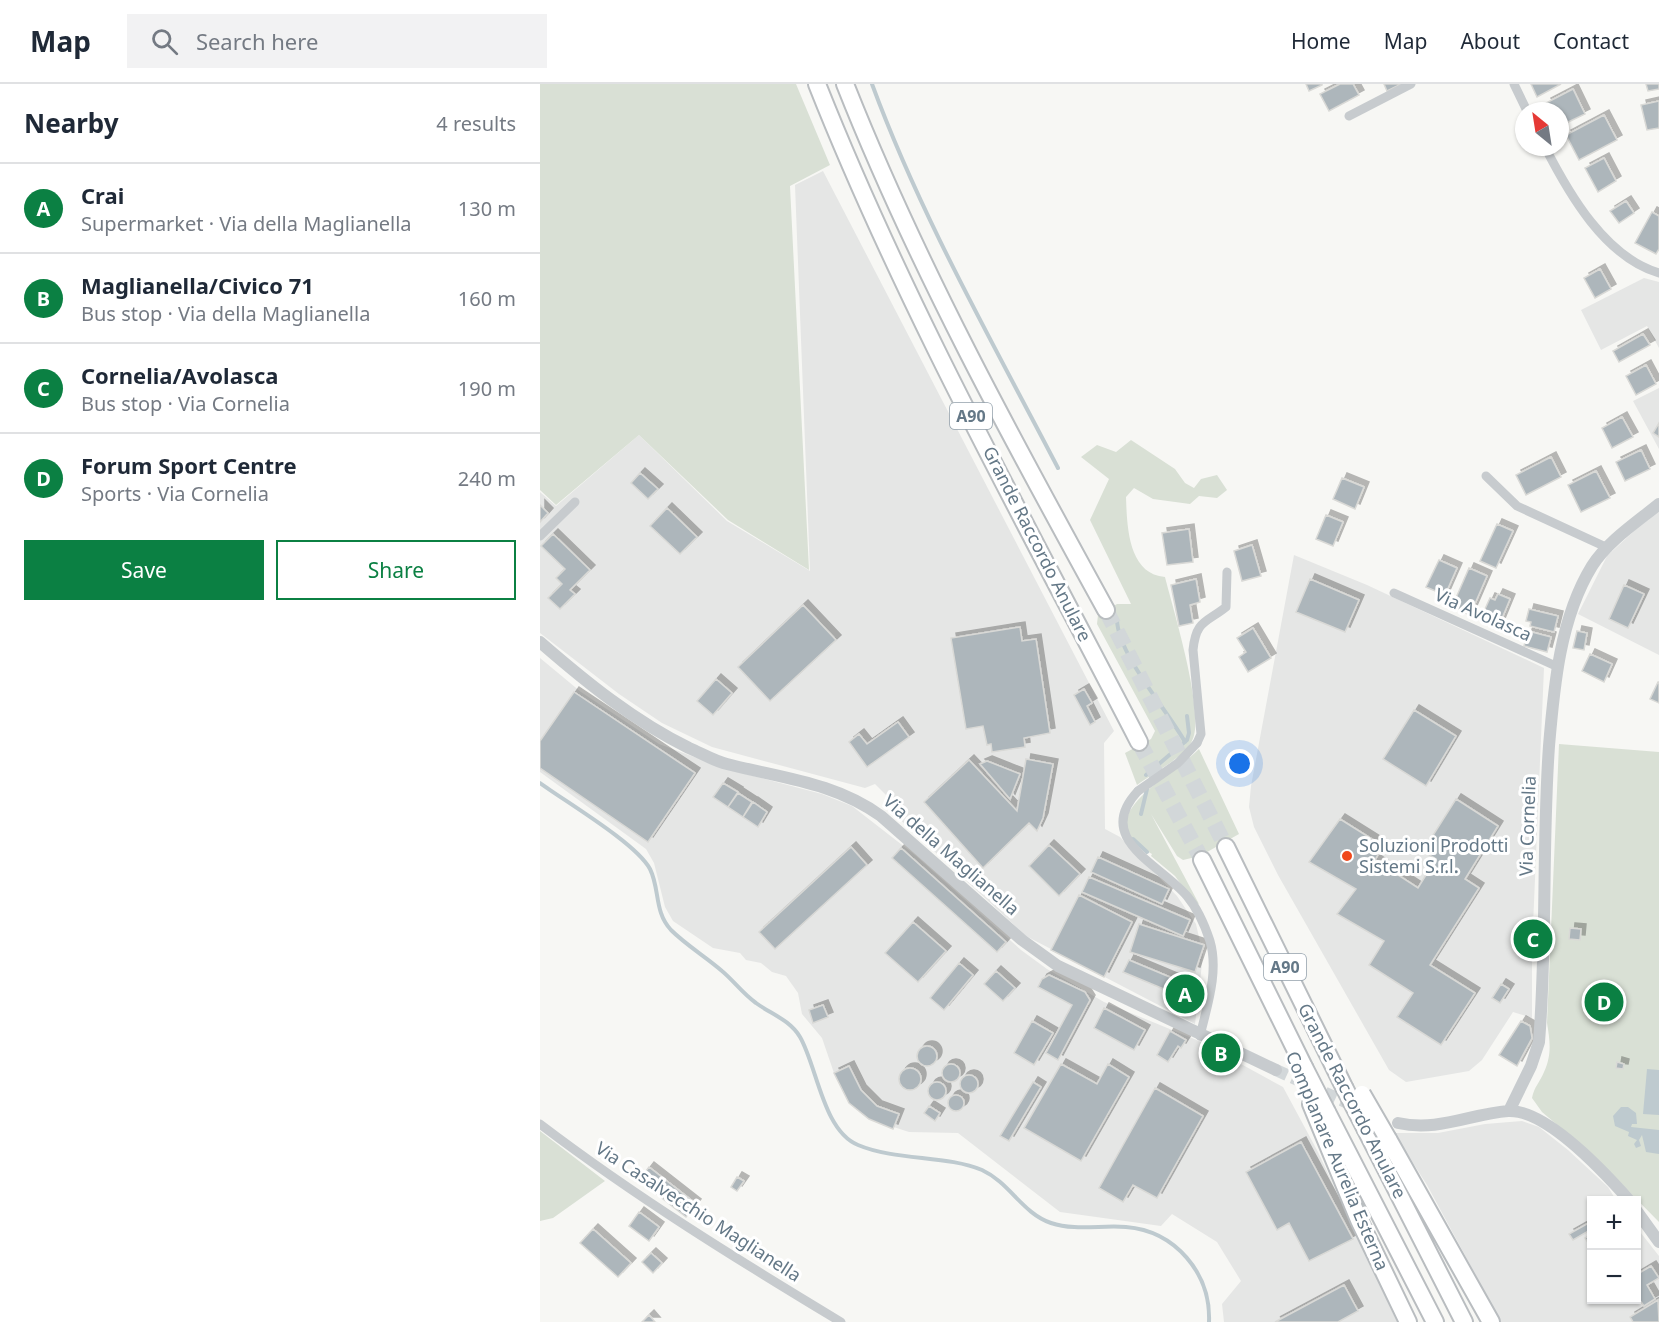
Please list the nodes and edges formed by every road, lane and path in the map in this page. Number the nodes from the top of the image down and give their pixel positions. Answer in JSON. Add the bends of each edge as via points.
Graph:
{"nodes":[{"id":1,"x":817,"y":84,"type":"edge"},
{"id":2,"x":845,"y":84,"type":"edge"},
{"id":3,"x":1411,"y":84,"type":"edge"},
{"id":4,"x":1514,"y":84,"type":"edge"},
{"id":5,"x":1523,"y":102,"type":"edge"},
{"id":6,"x":1348,"y":116,"type":"dead end"},
{"id":7,"x":1550,"y":156,"type":"edge"},
{"id":8,"x":1659,"y":273,"type":"edge"},
{"id":9,"x":1486,"y":476,"type":"dead end"},
{"id":10,"x":575,"y":502,"type":"dead end"},
{"id":11,"x":1659,"y":504,"type":"edge"},
{"id":12,"x":540,"y":536,"type":"edge"},
{"id":13,"x":1608,"y":548,"type":"junction"},
{"id":14,"x":1227,"y":572,"type":"dead end"},
{"id":15,"x":1394,"y":593,"type":"dead end"},
{"id":16,"x":1106,"y":610,"type":"tunnel mouth"},
{"id":17,"x":540,"y":642,"type":"edge"},
{"id":18,"x":1558,"y":667,"type":"junction"},
{"id":19,"x":1139,"y":742,"type":"tunnel mouth"},
{"id":20,"x":1226,"y":847,"type":"tunnel mouth"},
{"id":21,"x":1202,"y":860,"type":"tunnel mouth"},
{"id":22,"x":1270,"y":999,"type":"joint"},
{"id":23,"x":1313,"y":1024,"type":"junction"},
{"id":24,"x":1200,"y":1036,"type":"junction"},
{"id":25,"x":1299,"y":1064,"type":"junction"},
{"id":26,"x":1276,"y":1070,"type":"tunnel mouth"},
{"id":27,"x":1509,"y":1111,"type":"junction"},
{"id":28,"x":1398,"y":1123,"type":"dead end"},
{"id":29,"x":540,"y":1124,"type":"edge"},
{"id":30,"x":1625,"y":1196,"type":"edge"},
{"id":31,"x":1641,"y":1217,"type":"edge"},
{"id":32,"x":1659,"y":1242,"type":"edge"},
{"id":33,"x":841,"y":1322,"type":"edge"},
{"id":34,"x":1408,"y":1322,"type":"edge"},
{"id":35,"x":1435,"y":1322,"type":"edge"},
{"id":36,"x":1464,"y":1322,"type":"edge"},
{"id":37,"x":1491,"y":1322,"type":"edge"}],
"edges":[{"from":1,"to":19,"type":"highway","name":"Grande Raccordo Anulare","number":"A90","via":[[907,290]]},
{"from":2,"to":16,"type":"highway","name":"Grande Raccordo Anulare","number":"A90","via":[[894,200],[970,356]]},
{"from":3,"to":6,"type":"street"},
{"from":4,"to":5,"type":"street"},
{"from":7,"to":8,"type":"street","via":[[1573,195],[1612,244]]},
{"from":9,"to":13,"type":"street","via":[[1517,506]]},
{"from":10,"to":12,"type":"street"},
{"from":11,"to":13,"type":"street","name":"Via Cornelia"},
{"from":13,"to":18,"type":"street","name":"Via Cornelia","via":[[1591,567],[1576,600]]},
{"from":14,"to":24,"type":"street","bridge":true,"via":[[1227,604],[1202,622],[1194,637],[1201,734],[1178,763],[1138,790],[1123,815],[1123,834],[1132,847],[1188,897],[1211,943],[1213,973]]},
{"from":15,"to":18,"type":"street","name":"Via Avolasca"},
{"from":17,"to":24,"type":"street","name":"Via della Maglianella","via":[[613,701],[671,739],[727,764],[814,783],[859,801],[1043,956]]},
{"from":18,"to":27,"type":"street","name":"Via Cornelia","via":[[1547,772],[1539,1042]]},
{"from":20,"to":23,"type":"highway","name":"Grande Raccordo Anulare","number":"A90"},
{"from":21,"to":22,"type":"highway","name":"Grande Raccordo Anulare","number":"A90"},
{"from":22,"to":25,"type":"highway","name":"Complanare Aurelia Esterna"},
{"from":23,"to":36,"type":"highway","name":"Grande Raccordo Anulare","number":"A90","bridge":true},
{"from":23,"to":37,"type":"highway","bridge":true,"via":[[1362,1094]]},
{"from":24,"to":26,"type":"street","name":"Via della Maglianella"},
{"from":25,"to":34,"type":"highway","name":"Complanare Aurelia Esterna","via":[[1311,1104],[1359,1220]]},
{"from":25,"to":35,"type":"highway","name":"Grande Raccordo Anulare","bridge":true},
{"from":27,"to":28,"type":"street","via":[[1437,1126]]},
{"from":27,"to":30,"type":"street","via":[[1529,1115],[1550,1126]]},
{"from":29,"to":33,"type":"street","name":"Via Casalvecchio Maglianella","via":[[682,1225]]},
{"from":31,"to":32,"type":"street"}]}
